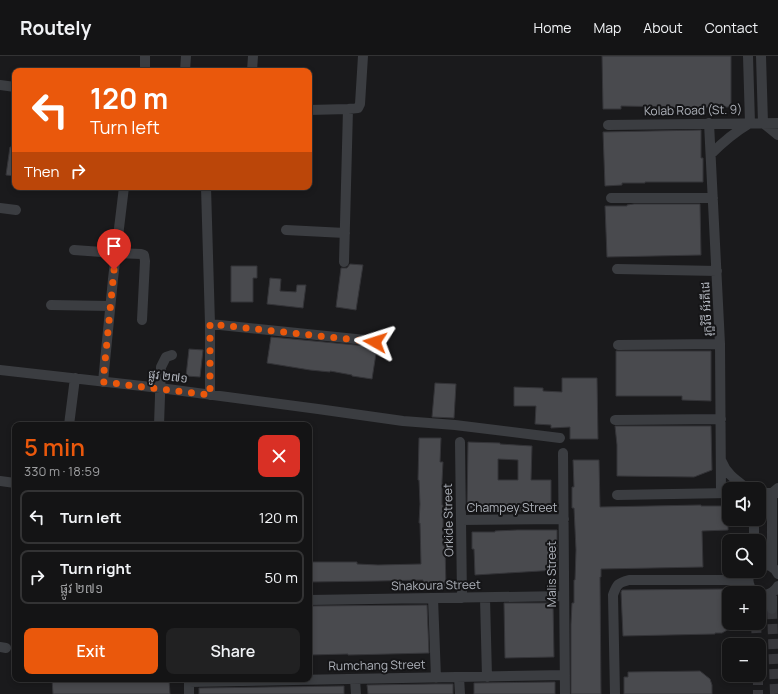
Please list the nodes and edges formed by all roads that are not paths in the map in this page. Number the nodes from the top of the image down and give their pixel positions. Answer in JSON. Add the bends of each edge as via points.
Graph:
{"nodes":[{"id":1,"x":145,"y":56,"type":"edge"},
{"id":2,"x":186,"y":56,"type":"edge"},
{"id":3,"x":253,"y":56,"type":"edge"},
{"id":4,"x":363,"y":56,"type":"edge"},
{"id":5,"x":748,"y":56,"type":"edge"},
{"id":6,"x":761,"y":56,"type":"edge"},
{"id":7,"x":144,"y":68,"type":"edge"},
{"id":8,"x":185,"y":68,"type":"edge"},
{"id":9,"x":252,"y":68,"type":"edge"},
{"id":10,"x":0,"y":85,"type":"edge"},
{"id":11,"x":12,"y":87,"type":"edge"},
{"id":12,"x":348,"y":109,"type":"junction"},
{"id":13,"x":312,"y":110,"type":"edge"},
{"id":14,"x":709,"y":123,"type":"junction"},
{"id":15,"x":750,"y":123,"type":"junction"},
{"id":16,"x":763,"y":123,"type":"junction"},
{"id":17,"x":778,"y":123,"type":"edge"},
{"id":18,"x":608,"y":125,"type":"dead end"},
{"id":19,"x":778,"y":135,"type":"edge"},
{"id":20,"x":711,"y":154,"type":"junction"},
{"id":21,"x":124,"y":190,"type":"edge"},
{"id":22,"x":206,"y":190,"type":"edge"},
{"id":23,"x":611,"y":198,"type":"dead end"},
{"id":24,"x":713,"y":198,"type":"junction"},
{"id":25,"x":0,"y":208,"type":"edge"},
{"id":26,"x":16,"y":210,"type":"dead end"},
{"id":27,"x":286,"y":230,"type":"dead end"},
{"id":28,"x":345,"y":234,"type":"junction"},
{"id":29,"x":74,"y":250,"type":"dead end"},
{"id":30,"x":116,"y":253,"type":"junction"},
{"id":31,"x":344,"y":262,"type":"dead end"},
{"id":32,"x":617,"y":269,"type":"dead end"},
{"id":33,"x":717,"y":271,"type":"junction"},
{"id":34,"x":51,"y":306,"type":"dead end"},
{"id":35,"x":110,"y":306,"type":"junction"},
{"id":36,"x":142,"y":320,"type":"dead end"},
{"id":37,"x":210,"y":324,"type":"junction"},
{"id":38,"x":375,"y":342,"type":"dead end"},
{"id":39,"x":720,"y":344,"type":"junction"},
{"id":40,"x":618,"y":345,"type":"dead end"},
{"id":41,"x":172,"y":355,"type":"dead end"},
{"id":42,"x":0,"y":370,"type":"edge"},
{"id":43,"x":75,"y":378,"type":"junction"},
{"id":44,"x":103,"y":382,"type":"junction"},
{"id":45,"x":160,"y":388,"type":"junction"},
{"id":46,"x":210,"y":395,"type":"junction"},
{"id":47,"x":720,"y":419,"type":"junction"},
{"id":48,"x":615,"y":420,"type":"dead end"},
{"id":49,"x":69,"y":422,"type":"edge"},
{"id":50,"x":159,"y":422,"type":"edge"},
{"id":51,"x":560,"y":438,"type":"dead end"},
{"id":52,"x":460,"y":442,"type":"dead end"},
{"id":53,"x":563,"y":453,"type":"dead end"},
{"id":54,"x":721,"y":459,"type":"junction"},
{"id":55,"x":0,"y":481,"type":"edge"},
{"id":56,"x":724,"y":482,"type":"edge"},
{"id":57,"x":739,"y":482,"type":"edge"},
{"id":58,"x":12,"y":483,"type":"edge"},
{"id":59,"x":776,"y":491,"type":"edge"},
{"id":60,"x":766,"y":492,"type":"edge"},
{"id":61,"x":722,"y":493,"type":"edge"},
{"id":62,"x":617,"y":495,"type":"dead end"},
{"id":63,"x":564,"y":519,"type":"junction"},
{"id":64,"x":461,"y":520,"type":"junction"},
{"id":65,"x":766,"y":564,"type":"edge"},
{"id":66,"x":775,"y":571,"type":"edge"},
{"id":67,"x":722,"y":577,"type":"edge"},
{"id":68,"x":775,"y":590,"type":"edge"},
{"id":69,"x":766,"y":595,"type":"edge"},
{"id":70,"x":564,"y":596,"type":"junction"},
{"id":71,"x":433,"y":598,"type":"junction"},
{"id":72,"x":462,"y":598,"type":"junction"},
{"id":73,"x":485,"y":598,"type":"junction"},
{"id":74,"x":312,"y":600,"type":"edge"},
{"id":75,"x":772,"y":609,"type":"tunnel mouth"},
{"id":76,"x":565,"y":676,"type":"junction"},
{"id":77,"x":459,"y":677,"type":"junction"},
{"id":78,"x":487,"y":677,"type":"junction"},
{"id":79,"x":436,"y":678,"type":"junction"},
{"id":80,"x":312,"y":679,"type":"edge"},
{"id":81,"x":355,"y":679,"type":"junction"},
{"id":82,"x":189,"y":682,"type":"edge"},
{"id":83,"x":189,"y":694,"type":"edge"},
{"id":84,"x":356,"y":694,"type":"edge"},
{"id":85,"x":460,"y":694,"type":"edge"},
{"id":86,"x":565,"y":694,"type":"edge"},
{"id":87,"x":615,"y":694,"type":"edge"}],
"edges":[{"from":1,"to":7,"type":"street"},
{"from":2,"to":8,"type":"street"},
{"from":3,"to":9,"type":"street"},
{"from":4,"to":12,"type":"street","via":[[360,104],[358,108]]},
{"from":5,"to":15,"type":"street"},
{"from":6,"to":16,"type":"street"},
{"from":10,"to":11,"type":"street"},
{"from":12,"to":13,"type":"street"},
{"from":12,"to":28,"type":"street"},
{"from":14,"to":15,"type":"street","name":"Kolab Road (St. 9)"},
{"from":14,"to":18,"type":"street","name":"Kolab Road (St. 9)"},
{"from":14,"to":20,"type":"street","name":"រុក្ខវិថី អ័រគីដេ"},
{"from":15,"to":16,"type":"street","name":"Kolab Road (St. 9)"},
{"from":15,"to":20,"type":"street","via":[[735,132]]},
{"from":16,"to":17,"type":"street","name":"Kolab Road (St. 9)"},
{"from":16,"to":19,"type":"street"},
{"from":20,"to":24,"type":"street","name":"រុក្ខវិថី អ័រគីដេ"},
{"from":21,"to":30,"type":"street"},
{"from":22,"to":37,"type":"street"},
{"from":23,"to":24,"type":"street"},
{"from":24,"to":33,"type":"street","name":"រុក្ខវិថី អ័រគីដេ"},
{"from":25,"to":26,"type":"street"},
{"from":27,"to":28,"type":"street"},
{"from":28,"to":31,"type":"street"},
{"from":29,"to":30,"type":"street"},
{"from":30,"to":35,"type":"street"},
{"from":30,"to":36,"type":"street","via":[[144,255]]},
{"from":32,"to":33,"type":"street"},
{"from":33,"to":39,"type":"street","name":"រុក្ខវិថី អ័រគីដេ"},
{"from":34,"to":35,"type":"street"},
{"from":35,"to":44,"type":"street"},
{"from":37,"to":38,"type":"street"},
{"from":37,"to":46,"type":"street"},
{"from":39,"to":40,"type":"street"},
{"from":39,"to":47,"type":"street","name":"រុក្ខវិថី អ័រគីដេ"},
{"from":41,"to":45,"type":"street","via":[[166,357],[161,367]]},
{"from":42,"to":43,"type":"street","name":"ផ្លូវ ២៧១"},
{"from":43,"to":44,"type":"street","name":"ផ្លូវ ២៧១"},
{"from":43,"to":49,"type":"street"},
{"from":44,"to":45,"type":"street","name":"ផ្លូវ ២៧១"},
{"from":45,"to":46,"type":"street","name":"ផ្លូវ ២៧១"},
{"from":45,"to":50,"type":"street"},
{"from":46,"to":51,"type":"street","name":"ផ្លូវ ២៧១","via":[[404,421]]},
{"from":47,"to":48,"type":"street"},
{"from":47,"to":54,"type":"street","name":"រុក្ខវិថី អ័រគីដេ"},
{"from":52,"to":64,"type":"street","name":"Orkide Street"},
{"from":53,"to":63,"type":"street","name":"Malis Street"},
{"from":54,"to":56,"type":"street","name":"រុក្ខវិថី អ័រគីដេ"},
{"from":54,"to":57,"type":"street","via":[[725,469]]},
{"from":55,"to":58,"type":"street"},
{"from":59,"to":60,"type":"street"},
{"from":59,"to":66,"type":"street"},
{"from":61,"to":62,"type":"street"},
{"from":63,"to":64,"type":"street","name":"Champey Street"},
{"from":63,"to":70,"type":"street","name":"Malis Street"},
{"from":64,"to":72,"type":"street","name":"Orkide Street"},
{"from":65,"to":66,"type":"street"},
{"from":67,"to":87,"type":"street","via":[[629,580],[617,585],[613,595]]},
{"from":68,"to":69,"type":"street"},
{"from":68,"to":75,"type":"street"},
{"from":70,"to":73,"type":"street","name":"Shakoura Street"},
{"from":70,"to":76,"type":"street","name":"Malis Street"},
{"from":71,"to":72,"type":"street","name":"Shakoura Street"},
{"from":71,"to":74,"type":"street","name":"Shakoura Street"},
{"from":71,"to":79,"type":"street"},
{"from":72,"to":73,"type":"street","name":"Shakoura Street"},
{"from":73,"to":78,"type":"street"},
{"from":76,"to":78,"type":"street","name":"Rumchang Street"},
{"from":76,"to":86,"type":"street","name":"Malis Street"},
{"from":77,"to":78,"type":"street","name":"Rumchang Street"},
{"from":77,"to":79,"type":"street","name":"Rumchang Street"},
{"from":77,"to":85,"type":"street"},
{"from":79,"to":81,"type":"street","name":"Rumchang Street"},
{"from":80,"to":81,"type":"street","name":"Rumchang Street"},
{"from":81,"to":84,"type":"street"},
{"from":82,"to":83,"type":"street"}]}
